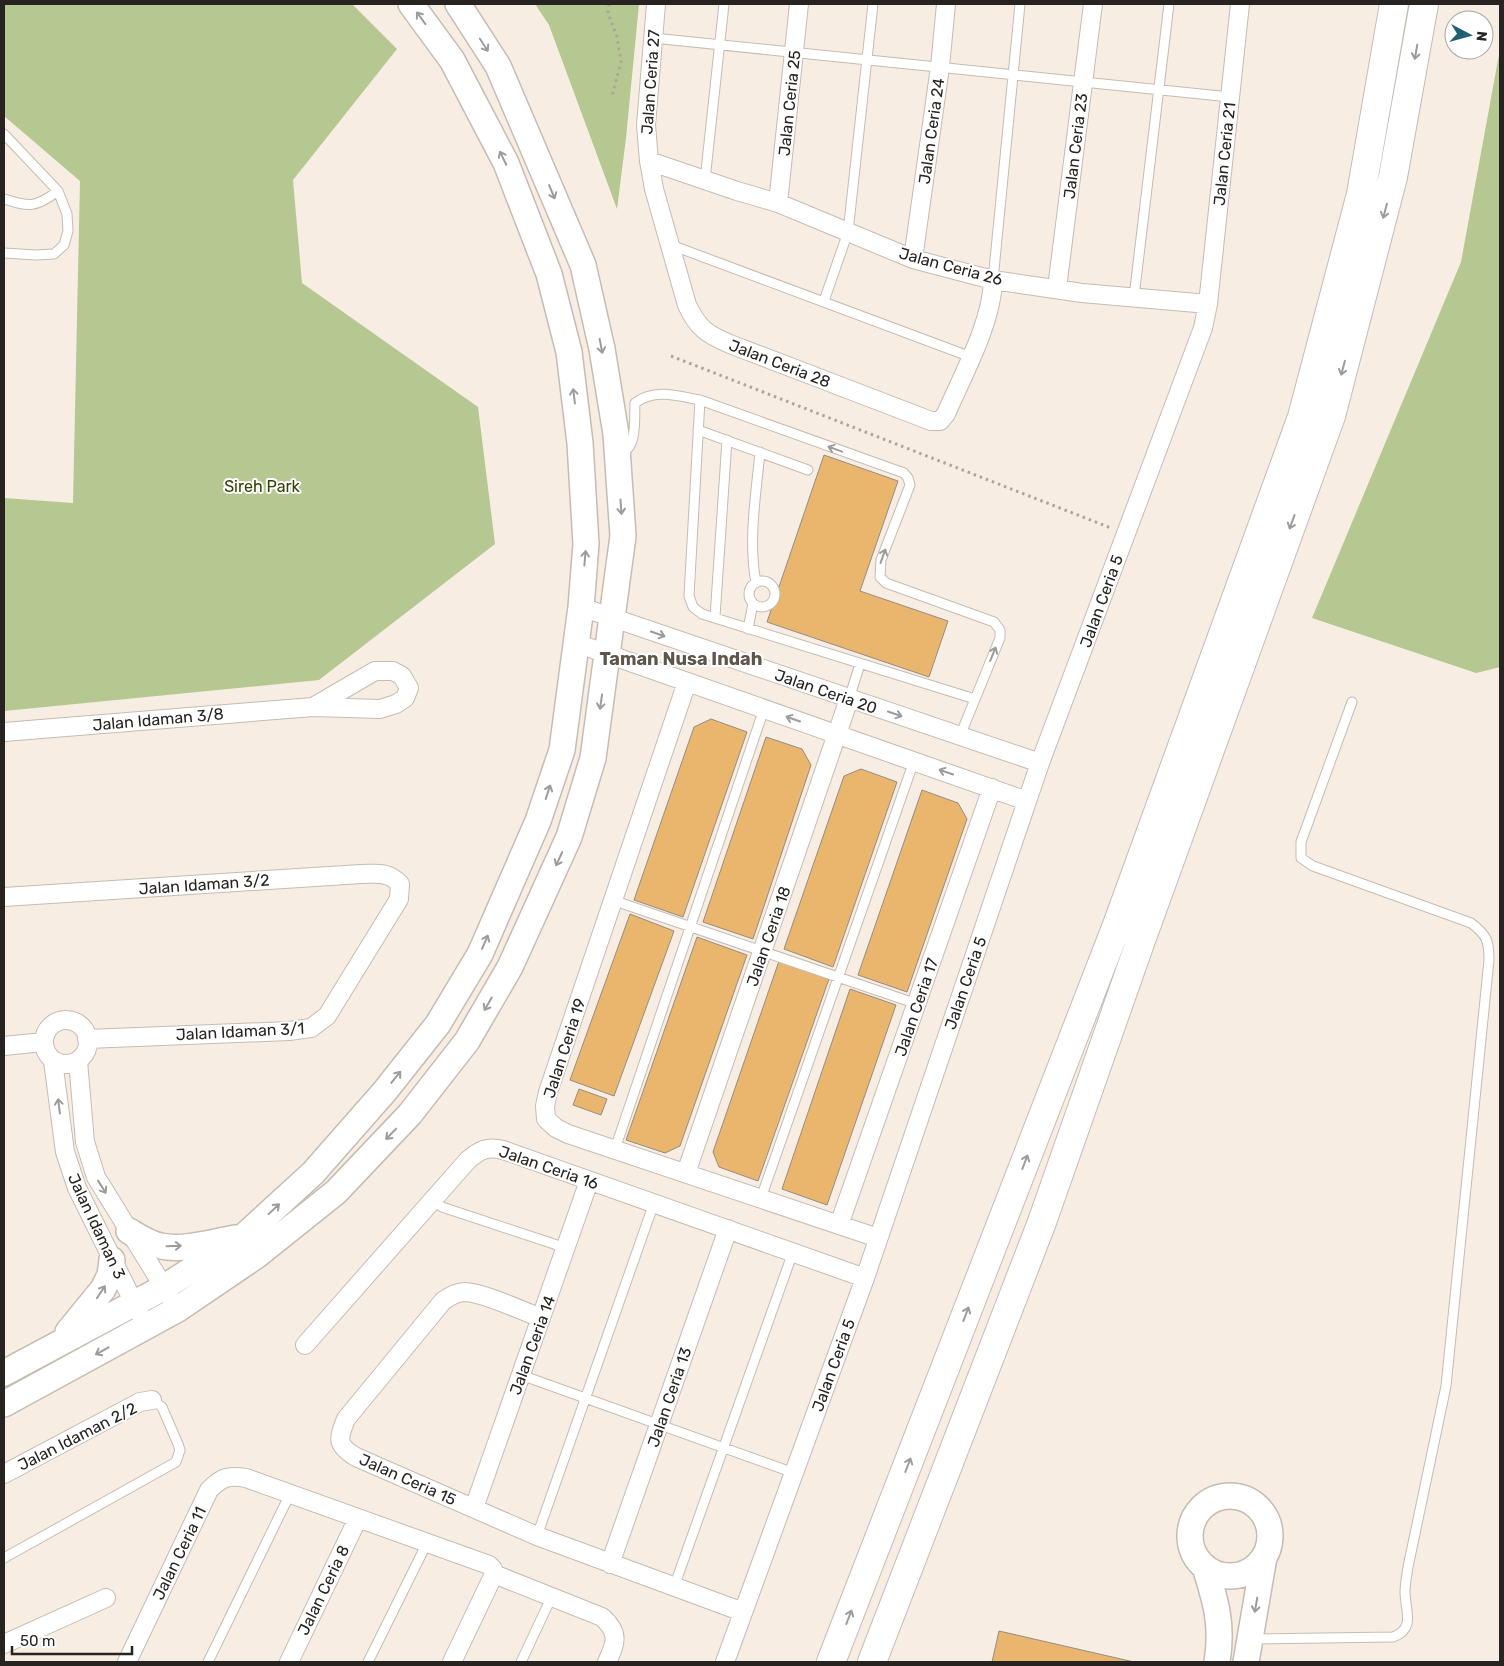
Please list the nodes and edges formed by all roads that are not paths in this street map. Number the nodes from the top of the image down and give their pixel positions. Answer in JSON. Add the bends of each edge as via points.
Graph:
{"nodes":[{"id":1,"x":411,"y":4,"type":"edge"},
{"id":2,"x":458,"y":4,"type":"edge"},
{"id":3,"x":656,"y":4,"type":"edge"},
{"id":4,"x":724,"y":4,"type":"edge"},
{"id":5,"x":799,"y":4,"type":"edge"},
{"id":6,"x":873,"y":4,"type":"edge"},
{"id":7,"x":946,"y":4,"type":"edge"},
{"id":8,"x":1020,"y":4,"type":"edge"},
{"id":9,"x":1093,"y":4,"type":"edge"},
{"id":10,"x":1169,"y":4,"type":"edge"},
{"id":11,"x":1240,"y":4,"type":"edge"},
{"id":12,"x":1394,"y":4,"type":"edge"},
{"id":13,"x":1424,"y":4,"type":"edge"},
{"id":14,"x":653,"y":38,"type":"junction"},
{"id":15,"x":720,"y":44,"type":"junction"},
{"id":16,"x":795,"y":52,"type":"junction"},
{"id":17,"x":867,"y":60,"type":"junction"},
{"id":18,"x":940,"y":67,"type":"junction"},
{"id":19,"x":1013,"y":75,"type":"junction"},
{"id":20,"x":1083,"y":82,"type":"junction"},
{"id":21,"x":1160,"y":90,"type":"junction"},
{"id":22,"x":1230,"y":97,"type":"junction"},
{"id":23,"x":4,"y":134,"type":"edge"},
{"id":24,"x":649,"y":161,"type":"junction"},
{"id":25,"x":705,"y":180,"type":"junction"},
{"id":26,"x":58,"y":191,"type":"junction"},
{"id":27,"x":4,"y":199,"type":"edge"},
{"id":28,"x":778,"y":203,"type":"junction"},
{"id":29,"x":848,"y":232,"type":"junction"},
{"id":30,"x":670,"y":245,"type":"junction"},
{"id":31,"x":4,"y":253,"type":"edge"},
{"id":32,"x":913,"y":259,"type":"junction"},
{"id":33,"x":994,"y":280,"type":"junction"},
{"id":34,"x":1057,"y":288,"type":"junction"},
{"id":35,"x":1134,"y":297,"type":"junction"},
{"id":36,"x":824,"y":301,"type":"junction"},
{"id":37,"x":1208,"y":304,"type":"junction"},
{"id":38,"x":971,"y":357,"type":"junction"},
{"id":39,"x":700,"y":400,"type":"junction"},
{"id":40,"x":698,"y":430,"type":"junction"},
{"id":41,"x":727,"y":440,"type":"junction"},
{"id":42,"x":760,"y":452,"type":"junction"},
{"id":43,"x":617,"y":453,"type":"junction"},
{"id":44,"x":808,"y":470,"type":"dead end"},
{"id":45,"x":756,"y":583,"type":"junction"},
{"id":46,"x":753,"y":603,"type":"junction"},
{"id":47,"x":581,"y":607,"type":"junction"},
{"id":48,"x":715,"y":617,"type":"junction"},
{"id":49,"x":612,"y":618,"type":"junction"},
{"id":50,"x":748,"y":628,"type":"junction"},
{"id":51,"x":576,"y":643,"type":"junction"},
{"id":52,"x":607,"y":654,"type":"junction"},
{"id":53,"x":860,"y":664,"type":"junction"},
{"id":54,"x":687,"y":682,"type":"junction"},
{"id":55,"x":849,"y":698,"type":"junction"},
{"id":56,"x":976,"y":699,"type":"junction"},
{"id":57,"x":1352,"y":702,"type":"dead end"},
{"id":58,"x":313,"y":707,"type":"dead end"},
{"id":59,"x":764,"y":709,"type":"junction"},
{"id":60,"x":4,"y":732,"type":"edge"},
{"id":61,"x":836,"y":734,"type":"junction"},
{"id":62,"x":960,"y":736,"type":"junction"},
{"id":63,"x":914,"y":761,"type":"junction"},
{"id":64,"x":1040,"y":763,"type":"junction"},
{"id":65,"x":992,"y":788,"type":"junction"},
{"id":66,"x":1027,"y":801,"type":"junction"},
{"id":67,"x":400,"y":884,"type":"joint"},
{"id":68,"x":4,"y":897,"type":"edge"},
{"id":69,"x":612,"y":900,"type":"junction"},
{"id":70,"x":690,"y":927,"type":"junction"},
{"id":71,"x":762,"y":951,"type":"junction"},
{"id":72,"x":838,"y":977,"type":"junction"},
{"id":73,"x":917,"y":1004,"type":"junction"},
{"id":74,"x":87,"y":1039,"type":"junction"},
{"id":75,"x":44,"y":1042,"type":"junction"},
{"id":76,"x":4,"y":1046,"type":"edge"},
{"id":77,"x":53,"y":1061,"type":"junction"},
{"id":78,"x":78,"y":1061,"type":"junction"},
{"id":79,"x":615,"y":1149,"type":"junction"},
{"id":80,"x":686,"y":1173,"type":"junction"},
{"id":81,"x":590,"y":1181,"type":"junction"},
{"id":82,"x":761,"y":1198,"type":"junction"},
{"id":83,"x":432,"y":1200,"type":"junction"},
{"id":84,"x":654,"y":1204,"type":"junction"},
{"id":85,"x":839,"y":1225,"type":"junction"},
{"id":86,"x":728,"y":1229,"type":"junction"},
{"id":87,"x":129,"y":1231,"type":"junction"},
{"id":88,"x":243,"y":1237,"type":"junction"},
{"id":89,"x":878,"y":1238,"type":"junction"},
{"id":90,"x":566,"y":1248,"type":"junction"},
{"id":91,"x":793,"y":1252,"type":"junction"},
{"id":92,"x":112,"y":1260,"type":"junction"},
{"id":93,"x":865,"y":1278,"type":"junction"},
{"id":94,"x":163,"y":1288,"type":"junction"},
{"id":95,"x":134,"y":1303,"type":"junction"},
{"id":96,"x":178,"y":1309,"type":"junction"},
{"id":97,"x":541,"y":1318,"type":"junction"},
{"id":98,"x":145,"y":1327,"type":"junction"},
{"id":99,"x":59,"y":1343,"type":"junction"},
{"id":100,"x":305,"y":1345,"type":"dead end"},
{"id":101,"x":4,"y":1373,"type":"edge"},
{"id":102,"x":521,"y":1375,"type":"junction"},
{"id":103,"x":586,"y":1398,"type":"junction"},
{"id":104,"x":152,"y":1400,"type":"joint"},
{"id":105,"x":4,"y":1404,"type":"edge"},
{"id":106,"x":659,"y":1424,"type":"junction"},
{"id":107,"x":724,"y":1448,"type":"junction"},
{"id":108,"x":794,"y":1473,"type":"junction"},
{"id":109,"x":4,"y":1474,"type":"edge"},
{"id":110,"x":290,"y":1494,"type":"junction"},
{"id":111,"x":474,"y":1508,"type":"junction"},
{"id":112,"x":358,"y":1518,"type":"junction"},
{"id":113,"x":538,"y":1536,"type":"junction"},
{"id":114,"x":427,"y":1542,"type":"junction"},
{"id":115,"x":1264,"y":1557,"type":"junction"},
{"id":116,"x":4,"y":1558,"type":"edge"},
{"id":117,"x":610,"y":1564,"type":"junction"},
{"id":118,"x":1205,"y":1567,"type":"junction"},
{"id":119,"x":494,"y":1574,"type":"junction"},
{"id":120,"x":674,"y":1587,"type":"junction"},
{"id":121,"x":552,"y":1596,"type":"junction"},
{"id":122,"x":106,"y":1598,"type":"dead end"},
{"id":123,"x":744,"y":1612,"type":"junction"},
{"id":124,"x":6,"y":1639,"type":"edge"},
{"id":125,"x":1248,"y":1651,"type":"edge"},
{"id":126,"x":127,"y":1662,"type":"edge"},
{"id":127,"x":208,"y":1662,"type":"edge"},
{"id":128,"x":289,"y":1662,"type":"edge"},
{"id":129,"x":368,"y":1662,"type":"edge"},
{"id":130,"x":452,"y":1662,"type":"edge"},
{"id":131,"x":521,"y":1662,"type":"edge"},
{"id":132,"x":607,"y":1662,"type":"edge"},
{"id":133,"x":725,"y":1662,"type":"edge"},
{"id":134,"x":831,"y":1662,"type":"edge"},
{"id":135,"x":872,"y":1662,"type":"edge"},
{"id":136,"x":1217,"y":1662,"type":"edge"}],
"edges":[{"from":47,"to":1,"type":"main road","one_way":true,"via":[[586,544],[580,443],[569,352],[549,274],[506,163],[452,60]]},
{"from":2,"to":43,"type":"main road","one_way":true,"via":[[498,66],[583,265],[602,349]]},
{"from":3,"to":14,"type":"street","name":"Jalan Ceria 27"},
{"from":4,"to":15,"type":"lane"},
{"from":5,"to":16,"type":"street","name":"Jalan Ceria 25"},
{"from":6,"to":17,"type":"lane"},
{"from":7,"to":18,"type":"street","name":"Jalan Ceria 24"},
{"from":8,"to":19,"type":"lane"},
{"from":9,"to":20,"type":"street","name":"Jalan Ceria 23"},
{"from":10,"to":21,"type":"lane"},
{"from":11,"to":22,"type":"street","name":"Jalan Ceria 21"},
{"from":134,"to":12,"type":"highway","one_way":true,"via":[[1117,925],[1302,417],[1361,194]]},
{"from":13,"to":135,"type":"highway","one_way":true,"via":[[1393,178],[1331,416],[1042,1222]]},
{"from":14,"to":15,"type":"lane"},
{"from":14,"to":24,"type":"street","name":"Jalan Ceria 27","via":[[646,125]]},
{"from":15,"to":16,"type":"lane"},
{"from":15,"to":25,"type":"lane"},
{"from":16,"to":17,"type":"lane"},
{"from":16,"to":28,"type":"street","name":"Jalan Ceria 25"},
{"from":17,"to":18,"type":"lane"},
{"from":17,"to":29,"type":"lane"},
{"from":18,"to":19,"type":"lane"},
{"from":18,"to":32,"type":"street","name":"Jalan Ceria 24"},
{"from":19,"to":20,"type":"lane"},
{"from":19,"to":33,"type":"lane"},
{"from":20,"to":21,"type":"lane"},
{"from":20,"to":34,"type":"street","name":"Jalan Ceria 23"},
{"from":21,"to":22,"type":"lane"},
{"from":21,"to":35,"type":"lane"},
{"from":22,"to":37,"type":"street","name":"Jalan Ceria 21"},
{"from":23,"to":26,"type":"lane"},
{"from":24,"to":25,"type":"street"},
{"from":24,"to":30,"type":"street","name":"Jalan Ceria 28"},
{"from":25,"to":28,"type":"street","name":"Jalan Ceria 26"},
{"from":26,"to":27,"type":"lane","via":[[36,205]]},
{"from":26,"to":31,"type":"lane","via":[[67,214],[68,231],[64,245],[54,254]]},
{"from":28,"to":29,"type":"street","name":"Jalan Ceria 26"},
{"from":29,"to":32,"type":"street","name":"Jalan Ceria 26"},
{"from":29,"to":36,"type":"lane"},
{"from":30,"to":36,"type":"lane"},
{"from":30,"to":38,"type":"street","name":"Jalan Ceria 28","via":[[687,305],[704,331],[730,344],[931,421],[940,421],[946,414]]},
{"from":32,"to":33,"type":"street","name":"Jalan Ceria 26"},
{"from":33,"to":34,"type":"street","name":"Jalan Ceria 26"},
{"from":33,"to":38,"type":"street","name":"Jalan Ceria 28","via":[[993,296]]},
{"from":34,"to":35,"type":"street","name":"Jalan Ceria 26"},
{"from":35,"to":37,"type":"street","name":"Jalan Ceria 26"},
{"from":36,"to":38,"type":"lane"},
{"from":37,"to":64,"type":"street","name":"Jalan Ceria 5","via":[[1203,328]]},
{"from":39,"to":40,"type":"lane"},
{"from":39,"to":43,"type":"lane","via":[[666,393],[643,397],[635,403],[631,446],[625,452]]},
{"from":56,"to":39,"type":"lane","one_way":true,"via":[[1000,638],[1000,630],[994,622],[886,583],[880,577],[881,560],[910,485],[904,473]]},
{"from":40,"to":41,"type":"lane"},
{"from":40,"to":48,"type":"lane","via":[[689,596],[693,607],[702,614]]},
{"from":41,"to":42,"type":"lane"},
{"from":41,"to":48,"type":"lane"},
{"from":42,"to":44,"type":"lane"},
{"from":42,"to":45,"type":"lane","via":[[753,538]]},
{"from":43,"to":49,"type":"main road","one_way":true,"via":[[623,536]]},
{"from":45,"to":46,"type":"lane","via":[[749,592]]},
{"from":45,"to":46,"type":"lane","via":[[769,584],[775,595],[769,606],[760,607]]},
{"from":46,"to":50,"type":"lane"},
{"from":47,"to":49,"type":"street","name":"Jalan Ceria 20"},
{"from":47,"to":51,"type":"main road"},
{"from":48,"to":50,"type":"lane"},
{"from":49,"to":52,"type":"main road"},
{"from":49,"to":55,"type":"street","name":"Jalan Ceria 20","one_way":true},
{"from":50,"to":53,"type":"lane"},
{"from":51,"to":52,"type":"street"},
{"from":88,"to":51,"type":"main road","one_way":true,"via":[[313,1173],[385,1091],[438,1024],[480,954],[538,821],[562,750]]},
{"from":52,"to":54,"type":"street"},
{"from":52,"to":96,"type":"main road","one_way":true,"via":[[593,758],[569,837],[510,967],[467,1041],[410,1114],[336,1192],[256,1256]]},
{"from":53,"to":55,"type":"lane"},
{"from":53,"to":56,"type":"lane"},
{"from":54,"to":59,"type":"street"},
{"from":54,"to":69,"type":"street","name":"Jalan Ceria 19"},
{"from":55,"to":61,"type":"street","name":"Jalan Ceria 18"},
{"from":55,"to":62,"type":"street","name":"Jalan Ceria 20","one_way":true},
{"from":56,"to":62,"type":"lane"},
{"from":57,"to":125,"type":"lane","via":[[1301,842],[1301,858],[1312,866],[1471,923],[1487,938],[1489,949],[1447,1376],[1408,1567],[1405,1630],[1392,1637]]},
{"from":58,"to":60,"type":"street","name":"Jalan Idaman 3/8"},
{"from":61,"to":59,"type":"street","one_way":true},
{"from":59,"to":70,"type":"lane"},
{"from":61,"to":63,"type":"street"},
{"from":61,"to":71,"type":"street","name":"Jalan Ceria 18"},
{"from":62,"to":64,"type":"street","name":"Jalan Ceria 20"},
{"from":65,"to":63,"type":"street","one_way":true},
{"from":63,"to":72,"type":"lane"},
{"from":64,"to":66,"type":"street","name":"Jalan Ceria 5"},
{"from":65,"to":66,"type":"street"},
{"from":65,"to":73,"type":"street","name":"Jalan Ceria 17"},
{"from":66,"to":89,"type":"street","name":"Jalan Ceria 5"},
{"from":67,"to":68,"type":"street","name":"Jalan Idaman 3/2","via":[[393,876],[361,874]]},
{"from":67,"to":74,"type":"street","name":"Jalan Idaman 3/1","via":[[399,899],[327,1016],[311,1028]]},
{"from":69,"to":70,"type":"lane"},
{"from":69,"to":79,"type":"street","name":"Jalan Ceria 19","via":[[545,1106],[546,1119],[556,1128]]},
{"from":70,"to":71,"type":"lane"},
{"from":70,"to":79,"type":"lane"},
{"from":71,"to":72,"type":"lane"},
{"from":71,"to":80,"type":"street","name":"Jalan Ceria 18"},
{"from":72,"to":73,"type":"lane"},
{"from":72,"to":82,"type":"lane"},
{"from":73,"to":85,"type":"street","name":"Jalan Ceria 17"},
{"from":74,"to":75,"type":"street","via":[[80,1026],[67,1020],[48,1029]]},
{"from":74,"to":78,"type":"street","via":[[86,1051]]},
{"from":75,"to":76,"type":"street"},
{"from":75,"to":77,"type":"street"},
{"from":77,"to":78,"type":"street","via":[[65,1064]]},
{"from":92,"to":77,"type":"street","name":"Jalan Idaman 3","one_way":true,"via":[[76,1188],[65,1152]]},
{"from":78,"to":87,"type":"street","name":"Jalan Idaman 3","one_way":true,"via":[[85,1142],[90,1160],[96,1177]]},
{"from":79,"to":80,"type":"street","name":"Jalan Ceria 19"},
{"from":80,"to":82,"type":"street","name":"Jalan Ceria 19"},
{"from":81,"to":83,"type":"street","name":"Jalan Ceria 16","via":[[502,1150],[484,1148],[468,1160]]},
{"from":81,"to":84,"type":"street","name":"Jalan Ceria 16"},
{"from":81,"to":90,"type":"street","name":"Jalan Ceria 14"},
{"from":82,"to":85,"type":"street","name":"Jalan Ceria 19"},
{"from":83,"to":90,"type":"lane","via":[[442,1207]]},
{"from":83,"to":100,"type":"street","name":"Jalan Ceria 16"},
{"from":84,"to":86,"type":"street","name":"Jalan Ceria 16"},
{"from":84,"to":103,"type":"lane"},
{"from":85,"to":89,"type":"street","name":"Jalan Ceria 19"},
{"from":86,"to":91,"type":"street","name":"Jalan Ceria 16"},
{"from":86,"to":106,"type":"street","name":"Jalan Ceria 13"},
{"from":87,"to":88,"type":"main road","one_way":true,"via":[[166,1247]]},
{"from":87,"to":94,"type":"street","name":"Jalan Idaman 3"},
{"from":88,"to":94,"type":"main road"},
{"from":89,"to":93,"type":"street","name":"Jalan Ceria 5"},
{"from":90,"to":97,"type":"street","name":"Jalan Ceria 14"},
{"from":91,"to":93,"type":"street","name":"Jalan Ceria 16"},
{"from":91,"to":107,"type":"lane"},
{"from":92,"to":95,"type":"street","name":"Jalan Idaman 3"},
{"from":99,"to":92,"type":"main road","one_way":true,"via":[[103,1289],[110,1275]]},
{"from":93,"to":108,"type":"street","name":"Jalan Ceria 5"},
{"from":94,"to":95,"type":"main road"},
{"from":94,"to":96,"type":"street","name":"Jalan Idaman 3"},
{"from":95,"to":98,"type":"street","name":"Jalan Idaman 3"},
{"from":95,"to":99,"type":"main road"},
{"from":96,"to":98,"type":"main road"},
{"from":97,"to":102,"type":"street","name":"Jalan Ceria 14"},
{"from":97,"to":111,"type":"street","name":"Jalan Ceria 15","via":[[476,1294],[452,1295],[434,1311],[346,1419],[340,1442],[344,1450]]},
{"from":98,"to":105,"type":"main road","one_way":true},
{"from":99,"to":101,"type":"main road"},
{"from":102,"to":103,"type":"lane"},
{"from":102,"to":111,"type":"street","name":"Jalan Ceria 14"},
{"from":103,"to":106,"type":"lane"},
{"from":103,"to":113,"type":"lane"},
{"from":104,"to":109,"type":"street","name":"Jalan Idaman 2/2","via":[[140,1402]]},
{"from":104,"to":116,"type":"lane","via":[[162,1407],[178,1444],[180,1450],[176,1462]]},
{"from":106,"to":107,"type":"lane"},
{"from":106,"to":117,"type":"street","name":"Jalan Ceria 13"},
{"from":107,"to":108,"type":"lane"},
{"from":107,"to":120,"type":"lane"},
{"from":108,"to":123,"type":"street","name":"Jalan Ceria 5"},
{"from":110,"to":112,"type":"street"},
{"from":110,"to":126,"type":"street","name":"Jalan Ceria 11","via":[[246,1478],[226,1477],[209,1490]]},
{"from":110,"to":127,"type":"lane"},
{"from":111,"to":113,"type":"street","name":"Jalan Ceria 15"},
{"from":112,"to":114,"type":"street"},
{"from":112,"to":128,"type":"street","name":"Jalan Ceria 8"},
{"from":113,"to":117,"type":"street","name":"Jalan Ceria 15"},
{"from":114,"to":119,"type":"street","via":[[489,1565]]},
{"from":114,"to":129,"type":"lane"},
{"from":115,"to":118,"type":"main road","via":[[1244,1574],[1217,1574]]},
{"from":115,"to":118,"type":"main road","via":[[1270,1532],[1260,1508],[1237,1496],[1224,1496],[1201,1508],[1190,1532],[1196,1558]]},
{"from":115,"to":125,"type":"main road","one_way":true},
{"from":117,"to":120,"type":"street","name":"Jalan Ceria 15"},
{"from":118,"to":136,"type":"main road","via":[[1218,1608],[1220,1637]]},
{"from":119,"to":121,"type":"street"},
{"from":119,"to":130,"type":"street"},
{"from":120,"to":123,"type":"street","name":"Jalan Ceria 15"},
{"from":121,"to":131,"type":"lane"},
{"from":121,"to":132,"type":"street","via":[[602,1617],[610,1624],[615,1633],[615,1644]]},
{"from":122,"to":124,"type":"street"},
{"from":123,"to":133,"type":"street","name":"Jalan Ceria 5"}]}
